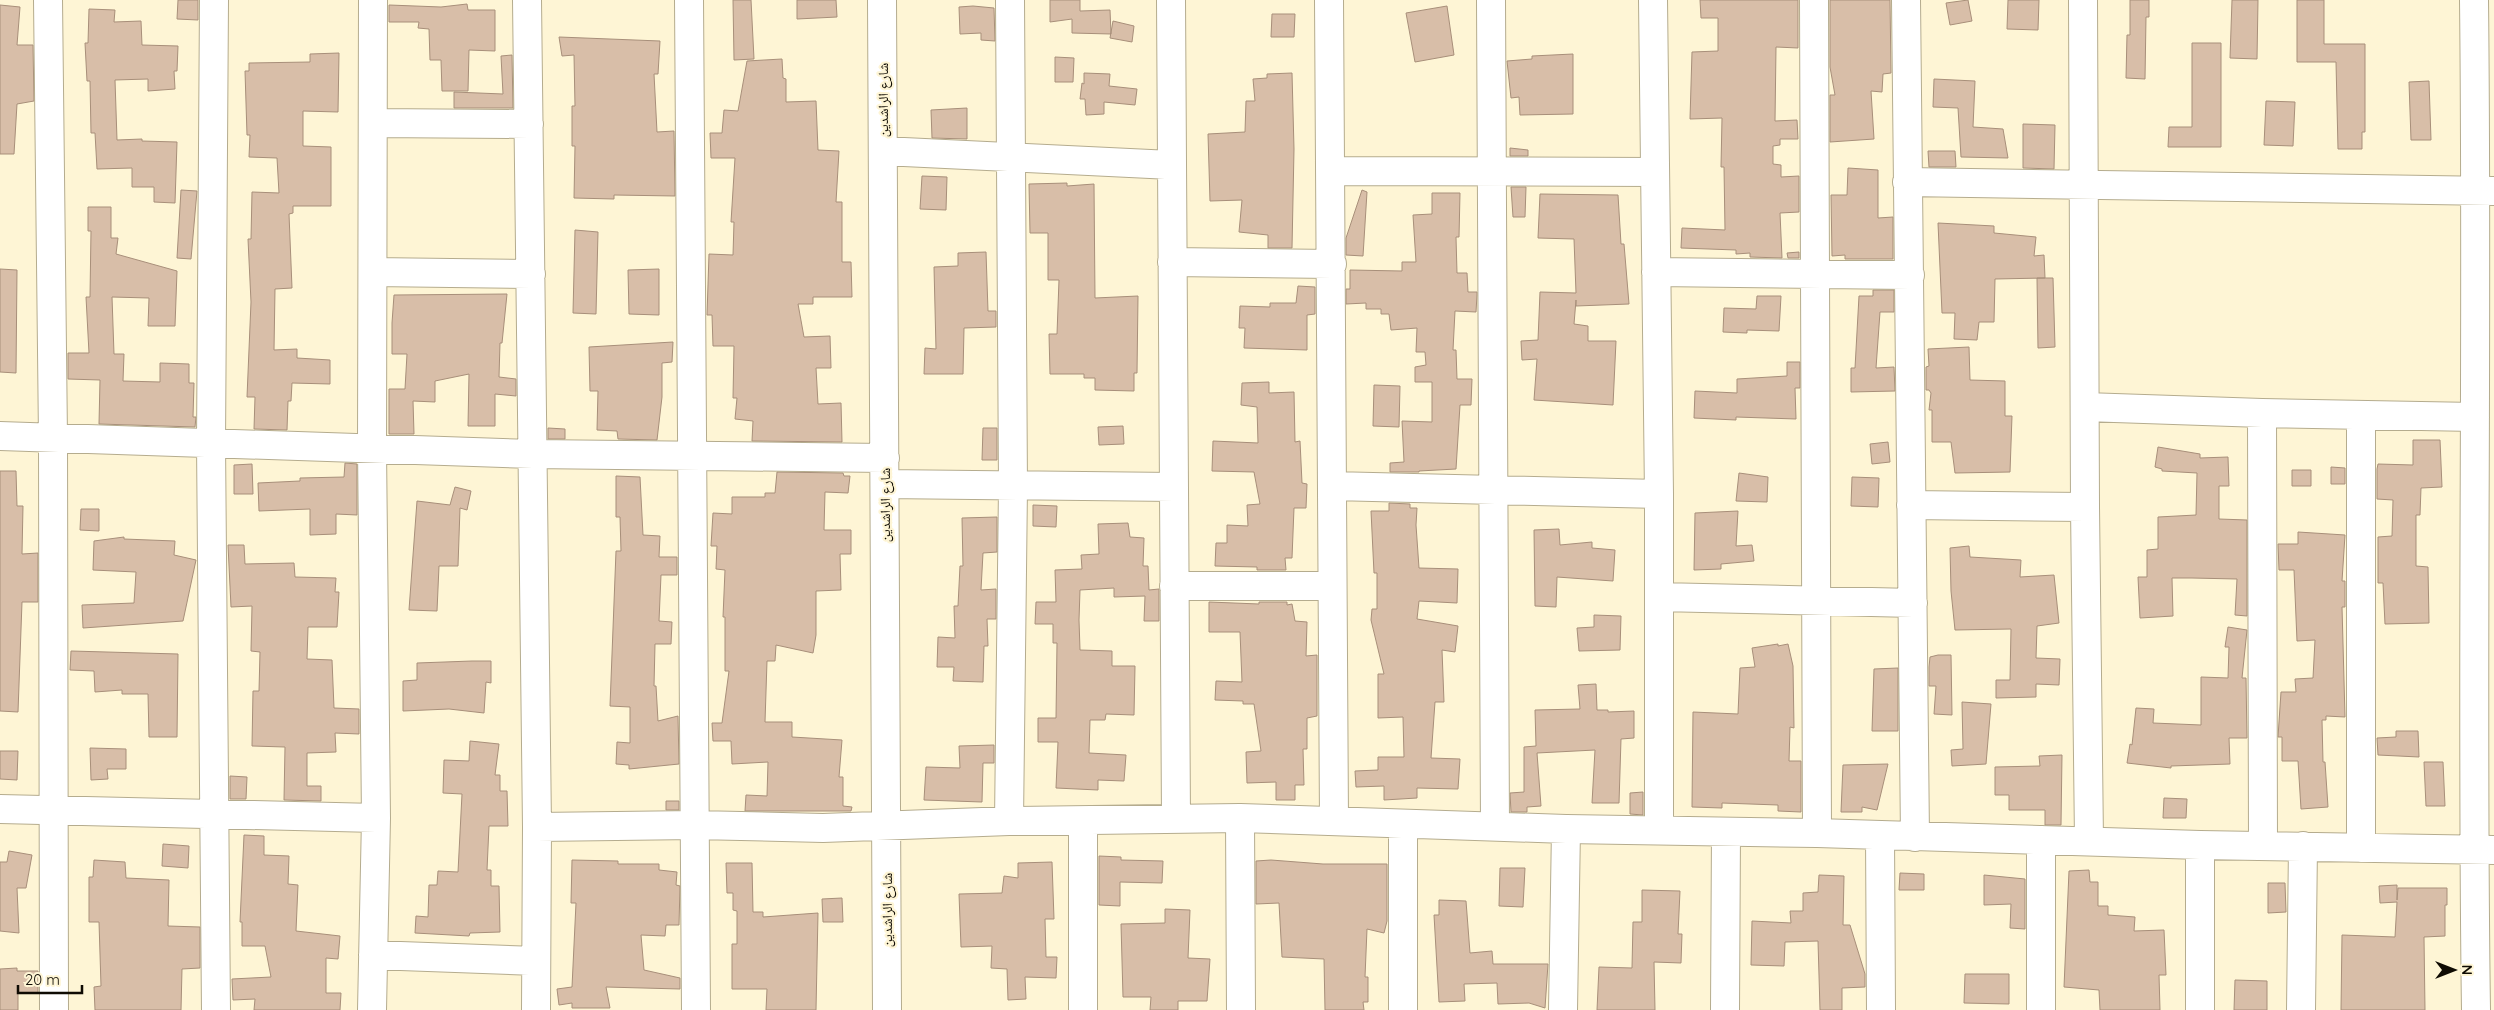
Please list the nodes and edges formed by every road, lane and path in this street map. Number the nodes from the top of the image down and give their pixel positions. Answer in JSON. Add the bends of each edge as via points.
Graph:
{"nodes":[{"id":1,"x":48,"y":0,"type":"edge"},
{"id":2,"x":214,"y":0,"type":"edge"},
{"id":3,"x":373,"y":0,"type":"edge"},
{"id":4,"x":527,"y":0,"type":"edge"},
{"id":5,"x":689,"y":0,"type":"edge"},
{"id":6,"x":882,"y":0,"type":"edge"},
{"id":7,"x":1010,"y":0,"type":"edge"},
{"id":8,"x":1171,"y":0,"type":"edge"},
{"id":9,"x":1329,"y":0,"type":"edge"},
{"id":10,"x":1490,"y":0,"type":"edge"},
{"id":11,"x":1654,"y":0,"type":"edge"},
{"id":12,"x":1814,"y":0,"type":"edge"},
{"id":13,"x":1906,"y":0,"type":"edge"},
{"id":14,"x":2083,"y":0,"type":"edge"},
{"id":15,"x":2474,"y":0,"type":"edge"},
{"id":16,"x":373,"y":123,"type":"junction"},
{"id":17,"x":529,"y":124,"type":"junction"},
{"id":18,"x":883,"y":151,"type":"junction"},
{"id":19,"x":1010,"y":157,"type":"junction"},
{"id":20,"x":1171,"y":165,"type":"junction"},
{"id":21,"x":1330,"y":171,"type":"junction"},
{"id":22,"x":1491,"y":171,"type":"junction"},
{"id":23,"x":1655,"y":172,"type":"junction"},
{"id":24,"x":1907,"y":182,"type":"junction"},
{"id":25,"x":2082,"y":186,"type":"junction"},
{"id":26,"x":2485,"y":191,"type":"edge"},
{"id":27,"x":1172,"y":262,"type":"junction"},
{"id":28,"x":1332,"y":264,"type":"junction"},
{"id":29,"x":373,"y":272,"type":"junction"},
{"id":30,"x":1656,"y":272,"type":"junction"},
{"id":31,"x":531,"y":274,"type":"junction"},
{"id":32,"x":1815,"y":275,"type":"junction"},
{"id":33,"x":1910,"y":275,"type":"junction"},
{"id":34,"x":2084,"y":407,"type":"junction"},
{"id":35,"x":2262,"y":413,"type":"junction"},
{"id":36,"x":2361,"y":414,"type":"junction"},
{"id":37,"x":2474,"y":417,"type":"junction"},
{"id":38,"x":0,"y":436,"type":"edge"},
{"id":39,"x":54,"y":438,"type":"junction"},
{"id":40,"x":211,"y":443,"type":"junction"},
{"id":41,"x":372,"y":449,"type":"junction"},
{"id":42,"x":533,"y":454,"type":"junction"},
{"id":43,"x":691,"y":456,"type":"junction"},
{"id":44,"x":885,"y":471,"type":"junction"},
{"id":45,"x":1332,"y":486,"type":"junction"},
{"id":46,"x":1013,"y":487,"type":"junction"},
{"id":47,"x":1174,"y":487,"type":"junction"},
{"id":48,"x":1494,"y":490,"type":"junction"},
{"id":49,"x":1659,"y":494,"type":"junction"},
{"id":50,"x":1911,"y":505,"type":"junction"},
{"id":51,"x":2085,"y":507,"type":"junction"},
{"id":52,"x":2484,"y":510,"type":"edge"},
{"id":53,"x":1174,"y":586,"type":"junction"},
{"id":54,"x":1330,"y":586,"type":"junction"},
{"id":55,"x":1659,"y":597,"type":"junction"},
{"id":56,"x":1817,"y":600,"type":"junction"},
{"id":57,"x":1913,"y":603,"type":"junction"},
{"id":58,"x":0,"y":809,"type":"edge"},
{"id":59,"x":54,"y":810,"type":"junction"},
{"id":60,"x":214,"y":814,"type":"junction"},
{"id":61,"x":376,"y":818,"type":"junction"},
{"id":62,"x":1176,"y":818,"type":"junction"},
{"id":63,"x":1240,"y":818,"type":"junction"},
{"id":64,"x":1009,"y":821,"type":"junction"},
{"id":65,"x":1083,"y":821,"type":"junction"},
{"id":66,"x":1334,"y":821,"type":"junction"},
{"id":67,"x":1404,"y":824,"type":"junction"},
{"id":68,"x":695,"y":826,"type":"junction"},
{"id":69,"x":1495,"y":826,"type":"junction"},
{"id":70,"x":537,"y":827,"type":"junction"},
{"id":71,"x":887,"y":827,"type":"junction"},
{"id":72,"x":1566,"y":829,"type":"junction"},
{"id":73,"x":1659,"y":830,"type":"junction"},
{"id":74,"x":1726,"y":832,"type":"junction"},
{"id":75,"x":1817,"y":833,"type":"junction"},
{"id":76,"x":1880,"y":836,"type":"junction"},
{"id":77,"x":1915,"y":836,"type":"junction"},
{"id":78,"x":2041,"y":840,"type":"junction"},
{"id":79,"x":2090,"y":840,"type":"junction"},
{"id":80,"x":2200,"y":845,"type":"junction"},
{"id":81,"x":2263,"y":846,"type":"junction"},
{"id":82,"x":2303,"y":846,"type":"junction"},
{"id":83,"x":2361,"y":848,"type":"junction"},
{"id":84,"x":2484,"y":850,"type":"edge"},
{"id":85,"x":373,"y":956,"type":"junction"},
{"id":86,"x":536,"y":961,"type":"junction"},
{"id":87,"x":54,"y":1010,"type":"edge"},
{"id":88,"x":216,"y":1010,"type":"edge"},
{"id":89,"x":372,"y":1010,"type":"edge"},
{"id":90,"x":536,"y":1010,"type":"edge"},
{"id":91,"x":696,"y":1010,"type":"edge"},
{"id":92,"x":887,"y":1010,"type":"edge"},
{"id":93,"x":1083,"y":1010,"type":"edge"},
{"id":94,"x":1242,"y":1010,"type":"edge"},
{"id":95,"x":1403,"y":1010,"type":"edge"},
{"id":96,"x":1563,"y":1010,"type":"edge"},
{"id":97,"x":1725,"y":1010,"type":"edge"},
{"id":98,"x":1881,"y":1010,"type":"edge"},
{"id":99,"x":2041,"y":1010,"type":"edge"},
{"id":100,"x":2200,"y":1010,"type":"edge"},
{"id":101,"x":2301,"y":1010,"type":"edge"},
{"id":102,"x":2476,"y":1010,"type":"edge"}],
"edges":[{"from":1,"to":39,"type":"street"},
{"from":2,"to":40,"type":"street"},
{"from":3,"to":16,"type":"street"},
{"from":4,"to":17,"type":"street"},
{"from":5,"to":43,"type":"street"},
{"from":6,"to":18,"type":"street","name":"شارع الراشدين"},
{"from":7,"to":19,"type":"street"},
{"from":8,"to":20,"type":"street"},
{"from":9,"to":21,"type":"street"},
{"from":10,"to":22,"type":"street"},
{"from":11,"to":23,"type":"street"},
{"from":12,"to":32,"type":"street"},
{"from":13,"to":24,"type":"street"},
{"from":14,"to":25,"type":"street"},
{"from":15,"to":26,"type":"street"},
{"from":16,"to":17,"type":"street"},
{"from":16,"to":29,"type":"street"},
{"from":17,"to":31,"type":"street"},
{"from":18,"to":19,"type":"street"},
{"from":18,"to":44,"type":"street","name":"شارع الراشدين"},
{"from":19,"to":20,"type":"street"},
{"from":19,"to":46,"type":"street"},
{"from":20,"to":27,"type":"street"},
{"from":21,"to":22,"type":"street"},
{"from":21,"to":28,"type":"street"},
{"from":22,"to":23,"type":"street"},
{"from":22,"to":48,"type":"street"},
{"from":23,"to":30,"type":"street"},
{"from":24,"to":25,"type":"street"},
{"from":24,"to":33,"type":"street"},
{"from":25,"to":26,"type":"street"},
{"from":25,"to":34,"type":"street"},
{"from":26,"to":37,"type":"street"},
{"from":27,"to":28,"type":"street"},
{"from":27,"to":47,"type":"street"},
{"from":28,"to":45,"type":"street"},
{"from":29,"to":31,"type":"street"},
{"from":29,"to":41,"type":"street"},
{"from":30,"to":32,"type":"street"},
{"from":30,"to":49,"type":"street"},
{"from":31,"to":42,"type":"street"},
{"from":32,"to":33,"type":"street"},
{"from":32,"to":56,"type":"street"},
{"from":33,"to":50,"type":"street"},
{"from":34,"to":35,"type":"street"},
{"from":34,"to":51,"type":"street"},
{"from":35,"to":36,"type":"street"},
{"from":35,"to":81,"type":"street"},
{"from":36,"to":37,"type":"street"},
{"from":36,"to":83,"type":"street"},
{"from":37,"to":52,"type":"street"},
{"from":38,"to":39,"type":"street"},
{"from":39,"to":40,"type":"street"},
{"from":39,"to":59,"type":"street"},
{"from":40,"to":41,"type":"street"},
{"from":40,"to":60,"type":"street"},
{"from":41,"to":42,"type":"street"},
{"from":41,"to":61,"type":"street"},
{"from":42,"to":43,"type":"street"},
{"from":42,"to":70,"type":"street"},
{"from":43,"to":44,"type":"street"},
{"from":43,"to":68,"type":"street"},
{"from":44,"to":46,"type":"street"},
{"from":44,"to":71,"type":"street","name":"شارع الراشدين"},
{"from":45,"to":48,"type":"street"},
{"from":45,"to":54,"type":"street"},
{"from":46,"to":47,"type":"street"},
{"from":46,"to":64,"type":"street"},
{"from":47,"to":53,"type":"street"},
{"from":48,"to":49,"type":"street"},
{"from":48,"to":69,"type":"street"},
{"from":49,"to":55,"type":"street"},
{"from":50,"to":51,"type":"street"},
{"from":50,"to":57,"type":"street"},
{"from":51,"to":79,"type":"street"},
{"from":52,"to":84,"type":"street"},
{"from":53,"to":54,"type":"street"},
{"from":53,"to":62,"type":"street"},
{"from":54,"to":66,"type":"street"},
{"from":55,"to":56,"type":"street"},
{"from":55,"to":73,"type":"street"},
{"from":56,"to":57,"type":"street"},
{"from":56,"to":75,"type":"street"},
{"from":57,"to":77,"type":"street"},
{"from":58,"to":59,"type":"street"},
{"from":59,"to":60,"type":"street"},
{"from":59,"to":87,"type":"street"},
{"from":60,"to":61,"type":"street"},
{"from":60,"to":88,"type":"street"},
{"from":61,"to":85,"type":"street"},
{"from":62,"to":63,"type":"street"},
{"from":62,"to":65,"type":"street"},
{"from":63,"to":66,"type":"street"},
{"from":63,"to":94,"type":"street"},
{"from":64,"to":65,"type":"street"},
{"from":64,"to":71,"type":"street"},
{"from":65,"to":93,"type":"street"},
{"from":66,"to":67,"type":"street"},
{"from":67,"to":69,"type":"street"},
{"from":67,"to":95,"type":"street"},
{"from":68,"to":70,"type":"street"},
{"from":68,"to":71,"type":"street"},
{"from":68,"to":91,"type":"street"},
{"from":69,"to":72,"type":"street"},
{"from":70,"to":86,"type":"street"},
{"from":71,"to":92,"type":"street","name":"شارع الراشدين"},
{"from":72,"to":73,"type":"street"},
{"from":72,"to":96,"type":"street"},
{"from":73,"to":74,"type":"street"},
{"from":74,"to":75,"type":"street"},
{"from":74,"to":97,"type":"street"},
{"from":75,"to":76,"type":"street"},
{"from":76,"to":77,"type":"street"},
{"from":76,"to":98,"type":"street"},
{"from":77,"to":78,"type":"street"},
{"from":78,"to":79,"type":"street"},
{"from":78,"to":99,"type":"street"},
{"from":79,"to":80,"type":"street"},
{"from":80,"to":81,"type":"street"},
{"from":80,"to":100,"type":"street"},
{"from":81,"to":82,"type":"street"},
{"from":82,"to":83,"type":"street"},
{"from":82,"to":101,"type":"street"},
{"from":83,"to":84,"type":"street"},
{"from":84,"to":102,"type":"street"},
{"from":85,"to":86,"type":"street"},
{"from":85,"to":89,"type":"street"},
{"from":86,"to":90,"type":"street"}]}
